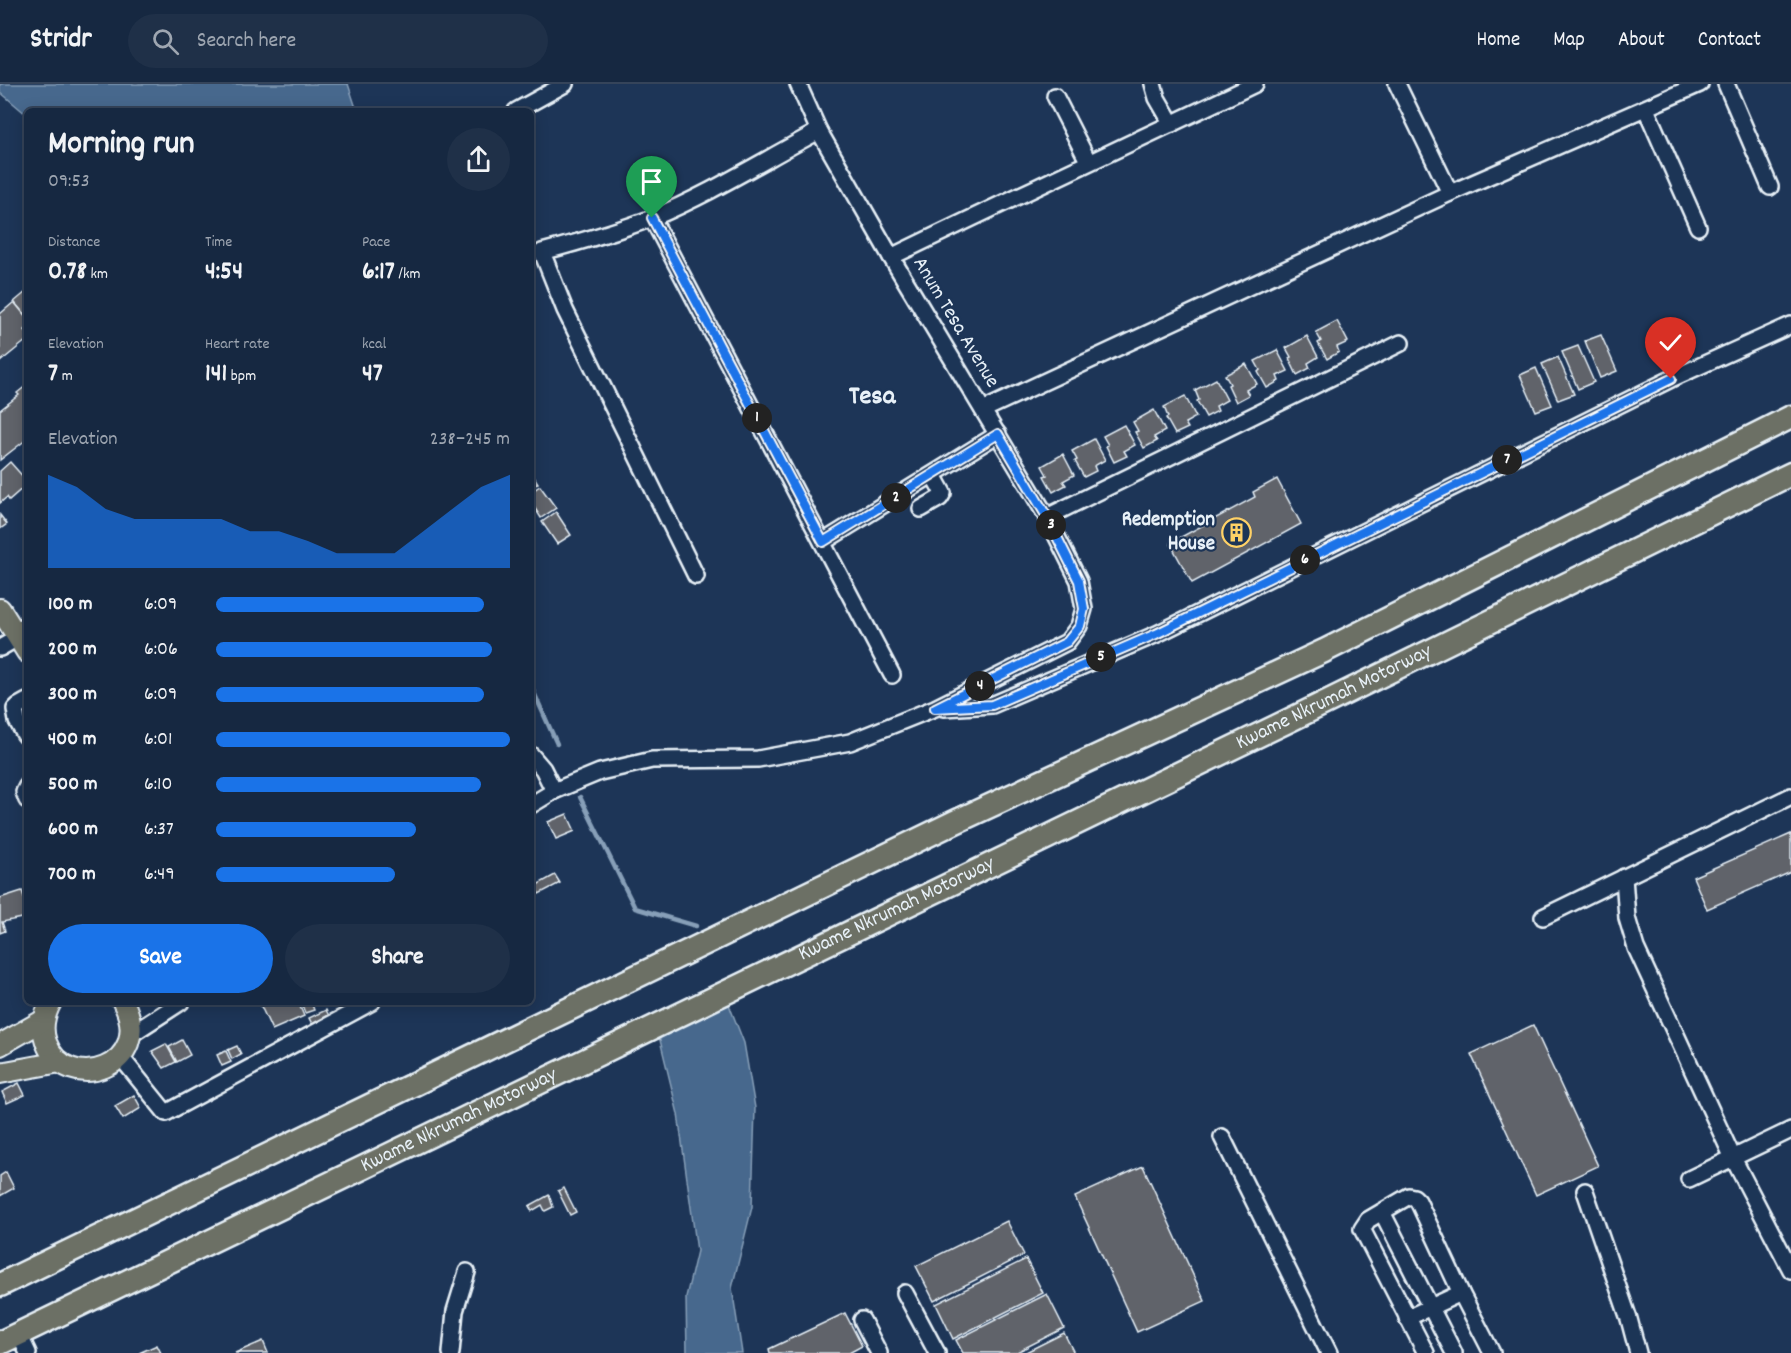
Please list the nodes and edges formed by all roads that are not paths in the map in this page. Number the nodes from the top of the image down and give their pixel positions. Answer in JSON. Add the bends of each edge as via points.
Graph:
{"nodes":[{"id":1,"x":565,"y":84,"type":"edge"},
{"id":2,"x":798,"y":84,"type":"edge"},
{"id":3,"x":1153,"y":84,"type":"edge"},
{"id":4,"x":1255,"y":84,"type":"edge"},
{"id":5,"x":1396,"y":84,"type":"edge"},
{"id":6,"x":1700,"y":84,"type":"edge"},
{"id":7,"x":1726,"y":84,"type":"edge"},
{"id":8,"x":1055,"y":96,"type":"dead end"},
{"id":9,"x":521,"y":108,"type":"edge"},
{"id":10,"x":1646,"y":109,"type":"junction"},
{"id":11,"x":1172,"y":124,"type":"junction"},
{"id":12,"x":819,"y":131,"type":"junction"},
{"id":13,"x":1088,"y":161,"type":"junction"},
{"id":14,"x":1770,"y":187,"type":"dead end"},
{"id":15,"x":1450,"y":193,"type":"junction"},
{"id":16,"x":652,"y":218,"type":"junction"},
{"id":17,"x":1698,"y":227,"type":"dead end"},
{"id":18,"x":891,"y":257,"type":"junction"},
{"id":19,"x":1791,"y":325,"type":"edge"},
{"id":20,"x":1401,"y":343,"type":"dead end"},
{"id":21,"x":982,"y":410,"type":"junction"},
{"id":22,"x":1791,"y":417,"type":"edge"},
{"id":23,"x":998,"y":434,"type":"junction"},
{"id":24,"x":1791,"y":474,"type":"edge"},
{"id":25,"x":933,"y":475,"type":"junction"},
{"id":26,"x":921,"y":508,"type":"dead end"},
{"id":27,"x":1047,"y":517,"type":"junction"},
{"id":28,"x":823,"y":542,"type":"junction"},
{"id":29,"x":696,"y":576,"type":"dead end"},
{"id":30,"x":0,"y":609,"type":"edge"},
{"id":31,"x":22,"y":636,"type":"edge"},
{"id":32,"x":0,"y":648,"type":"edge"},
{"id":33,"x":892,"y":675,"type":"dead end"},
{"id":34,"x":24,"y":703,"type":"edge"},
{"id":35,"x":935,"y":708,"type":"junction"},
{"id":36,"x":24,"y":733,"type":"edge"},
{"id":37,"x":534,"y":758,"type":"edge"},
{"id":38,"x":554,"y":791,"type":"junction"},
{"id":39,"x":1791,"y":796,"type":"edge"},
{"id":40,"x":534,"y":803,"type":"edge"},
{"id":41,"x":1624,"y":877,"type":"junction"},
{"id":42,"x":1542,"y":917,"type":"dead end"},
{"id":43,"x":124,"y":1005,"type":"edge"},
{"id":44,"x":176,"y":1005,"type":"edge"},
{"id":45,"x":366,"y":1005,"type":"edge"},
{"id":46,"x":48,"y":1011,"type":"edge"},
{"id":47,"x":130,"y":1035,"type":"junction"},
{"id":48,"x":0,"y":1045,"type":"edge"},
{"id":49,"x":120,"y":1056,"type":"junction"},
{"id":50,"x":60,"y":1062,"type":"junction"},
{"id":51,"x":0,"y":1073,"type":"edge"},
{"id":52,"x":1791,"y":1130,"type":"edge"},
{"id":53,"x":1222,"y":1137,"type":"dead end"},
{"id":54,"x":1733,"y":1158,"type":"junction"},
{"id":55,"x":1689,"y":1179,"type":"dead end"},
{"id":56,"x":1585,"y":1191,"type":"dead end"},
{"id":57,"x":1382,"y":1212,"type":"junction"},
{"id":58,"x":1791,"y":1270,"type":"edge"},
{"id":59,"x":467,"y":1272,"type":"dead end"},
{"id":60,"x":0,"y":1285,"type":"edge"},
{"id":61,"x":905,"y":1293,"type":"dead end"},
{"id":62,"x":1461,"y":1293,"type":"junction"},
{"id":63,"x":1430,"y":1307,"type":"junction"},
{"id":64,"x":1407,"y":1318,"type":"junction"},
{"id":65,"x":862,"y":1320,"type":"dead end"},
{"id":66,"x":16,"y":1343,"type":"edge"},
{"id":67,"x":451,"y":1353,"type":"edge"},
{"id":68,"x":879,"y":1353,"type":"edge"},
{"id":69,"x":937,"y":1353,"type":"edge"},
{"id":70,"x":1329,"y":1353,"type":"edge"},
{"id":71,"x":1426,"y":1353,"type":"edge"},
{"id":72,"x":1454,"y":1353,"type":"edge"},
{"id":73,"x":1492,"y":1353,"type":"edge"},
{"id":74,"x":1638,"y":1353,"type":"edge"}],
"edges":[{"from":1,"to":9,"type":"street"},
{"from":2,"to":12,"type":"street","name":"Anum Tesa Avenue"},
{"from":3,"to":11,"type":"street"},
{"from":4,"to":11,"type":"street"},
{"from":5,"to":15,"type":"street"},
{"from":6,"to":10,"type":"street"},
{"from":7,"to":14,"type":"street"},
{"from":8,"to":13,"type":"street"},
{"from":10,"to":15,"type":"street"},
{"from":10,"to":17,"type":"street"},
{"from":11,"to":13,"type":"street"},
{"from":12,"to":16,"type":"street"},
{"from":12,"to":18,"type":"street","name":"Anum Tesa Avenue"},
{"from":13,"to":18,"type":"street"},
{"from":15,"to":21,"type":"street"},
{"from":16,"to":28,"type":"street"},
{"from":16,"to":29,"type":"street","via":[[542,252],[565,310]]},
{"from":18,"to":21,"type":"street","name":"Anum Tesa Avenue"},
{"from":19,"to":35,"type":"street","via":[[1671,379],[1156,634],[992,705]]},
{"from":20,"to":27,"type":"street"},
{"from":21,"to":23,"type":"street","name":"Anum Tesa Avenue"},
{"from":22,"to":60,"type":"highway","via":[[1324,651],[966,817]]},
{"from":23,"to":25,"type":"street"},
{"from":23,"to":27,"type":"street","name":"Anum Tesa Avenue"},
{"from":24,"to":66,"type":"highway","name":"Kwame Nkrumah Motorway"},
{"from":25,"to":26,"type":"street","via":[[943,493]]},
{"from":25,"to":28,"type":"street"},
{"from":27,"to":35,"type":"street","name":"Anum Tesa Avenue","via":[[1079,581],[1084,609],[1080,626],[1067,642]]},
{"from":28,"to":33,"type":"street"},
{"from":30,"to":31,"type":"main road"},
{"from":31,"to":32,"type":"street"},
{"from":34,"to":36,"type":"street","via":[[15,709]]},
{"from":35,"to":38,"type":"street","via":[[850,742],[758,759],[652,760],[600,772]]},
{"from":37,"to":38,"type":"street"},
{"from":38,"to":40,"type":"street"},
{"from":39,"to":41,"type":"street"},
{"from":41,"to":42,"type":"street"},
{"from":41,"to":54,"type":"street","via":[[1636,948]]},
{"from":43,"to":47,"type":"main road","via":[[131,1023]]},
{"from":44,"to":47,"type":"street"},
{"from":45,"to":49,"type":"street","via":[[166,1113]]},
{"from":46,"to":48,"type":"main road"},
{"from":46,"to":50,"type":"main road","via":[[44,1038]]},
{"from":47,"to":49,"type":"main road"},
{"from":49,"to":50,"type":"main road","via":[[105,1067],[87,1071]]},
{"from":50,"to":51,"type":"main road"},
{"from":52,"to":54,"type":"street"},
{"from":53,"to":70,"type":"street"},
{"from":54,"to":55,"type":"street"},
{"from":54,"to":58,"type":"street"},
{"from":56,"to":74,"type":"street"},
{"from":57,"to":62,"type":"street","via":[[1410,1196],[1418,1201]]},
{"from":57,"to":63,"type":"street"},
{"from":57,"to":64,"type":"street","via":[[1362,1229]]},
{"from":59,"to":67,"type":"street","via":[[455,1311]]},
{"from":61,"to":69,"type":"street"},
{"from":62,"to":63,"type":"street"},
{"from":62,"to":73,"type":"street"},
{"from":63,"to":64,"type":"street"},
{"from":63,"to":72,"type":"street"},
{"from":64,"to":71,"type":"street"},
{"from":65,"to":68,"type":"street"}]}
